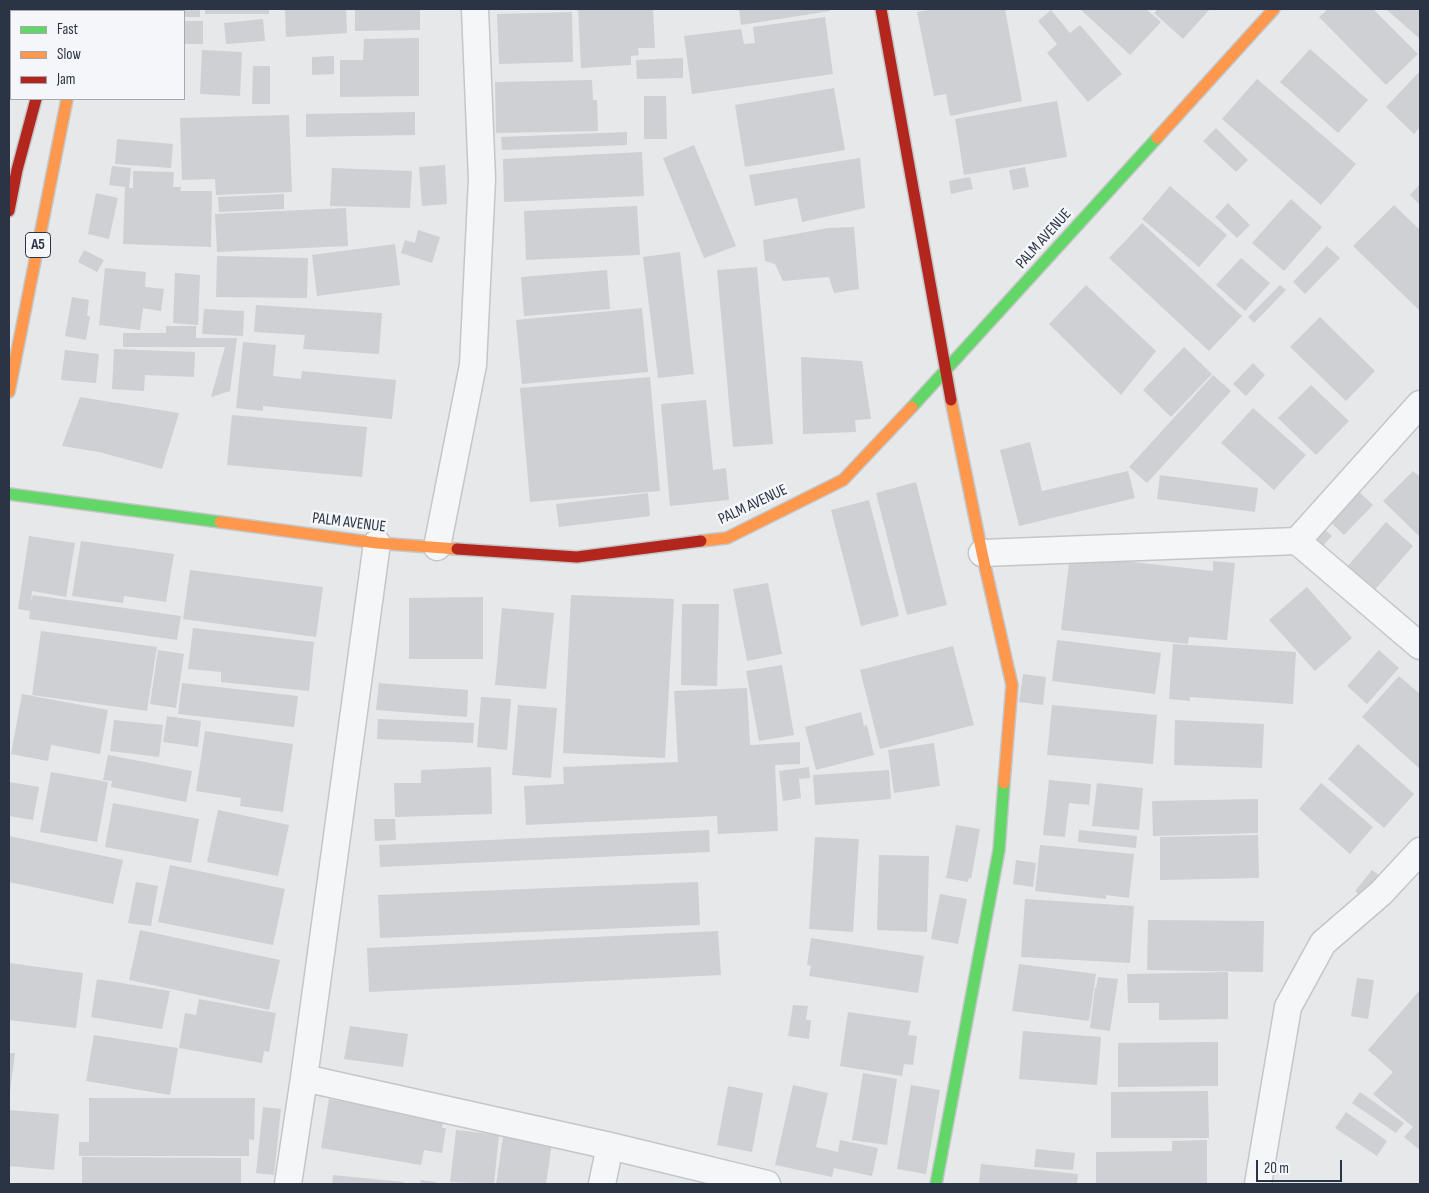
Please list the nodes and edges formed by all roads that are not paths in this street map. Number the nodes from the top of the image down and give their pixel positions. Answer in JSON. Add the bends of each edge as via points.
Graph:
{"nodes":[{"id":1,"x":475,"y":9,"type":"edge"},
{"id":2,"x":881,"y":9,"type":"edge"},
{"id":3,"x":1274,"y":9,"type":"edge"},
{"id":4,"x":36,"y":100,"type":"edge"},
{"id":5,"x":67,"y":100,"type":"edge"},
{"id":6,"x":13,"y":170,"type":"edge"},
{"id":7,"x":9,"y":211,"type":"edge"},
{"id":8,"x":945,"y":372,"type":"junction"},
{"id":9,"x":9,"y":392,"type":"edge"},
{"id":10,"x":1420,"y":404,"type":"edge"},
{"id":11,"x":9,"y":494,"type":"edge"},
{"id":12,"x":1297,"y":541,"type":"junction"},
{"id":13,"x":377,"y":543,"type":"junction"},
{"id":14,"x":437,"y":547,"type":"junction"},
{"id":15,"x":982,"y":553,"type":"junction"},
{"id":16,"x":1420,"y":646,"type":"edge"},
{"id":17,"x":1420,"y":851,"type":"edge"},
{"id":18,"x":304,"y":1078,"type":"junction"},
{"id":19,"x":610,"y":1146,"type":"junction"},
{"id":20,"x":288,"y":1184,"type":"edge"},
{"id":21,"x":602,"y":1184,"type":"edge"},
{"id":22,"x":767,"y":1184,"type":"edge"},
{"id":23,"x":936,"y":1184,"type":"edge"},
{"id":24,"x":1258,"y":1184,"type":"edge"}],
"edges":[{"from":1,"to":14,"type":"street","via":[[482,179],[473,365]]},
{"from":2,"to":8,"type":"main road"},
{"from":3,"to":8,"type":"main road","name":"PALM AVENUE"},
{"from":4,"to":6,"type":"main road"},
{"from":5,"to":9,"type":"main road","number":"A5"},
{"from":6,"to":7,"type":"main road"},
{"from":8,"to":14,"type":"main road","name":"PALM AVENUE","via":[[842,480],[726,538],[577,557]]},
{"from":8,"to":15,"type":"main road"},
{"from":10,"to":12,"type":"street"},
{"from":11,"to":13,"type":"main road","name":"PALM AVENUE"},
{"from":12,"to":15,"type":"street"},
{"from":12,"to":16,"type":"street"},
{"from":13,"to":14,"type":"main road","name":"PALM AVENUE"},
{"from":13,"to":18,"type":"street"},
{"from":15,"to":23,"type":"main road","via":[[1012,685],[999,850]]},
{"from":17,"to":24,"type":"street","via":[[1381,893],[1323,943],[1288,1007]]},
{"from":18,"to":19,"type":"street"},
{"from":18,"to":20,"type":"street"},
{"from":19,"to":21,"type":"street"},
{"from":19,"to":22,"type":"street"}]}
